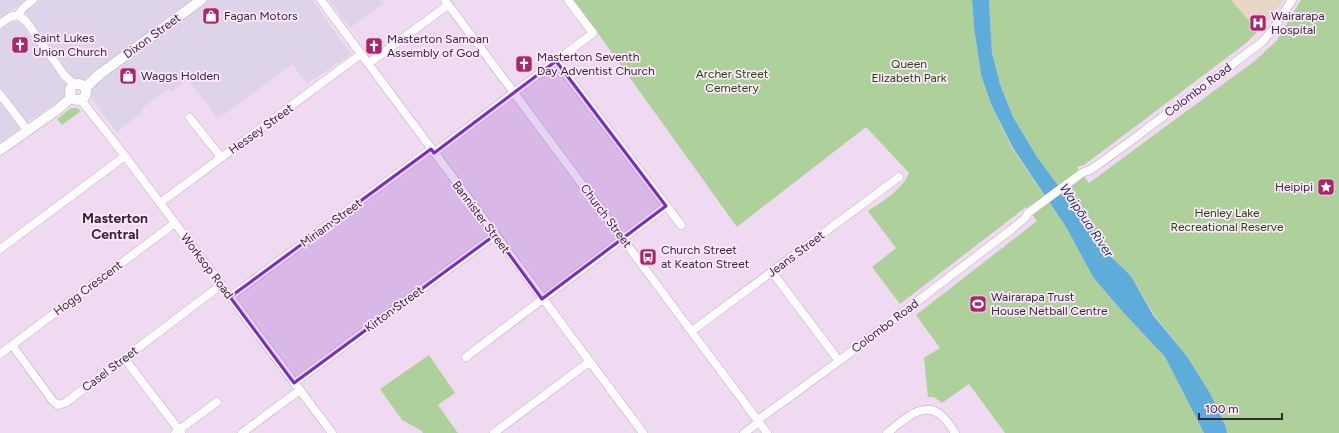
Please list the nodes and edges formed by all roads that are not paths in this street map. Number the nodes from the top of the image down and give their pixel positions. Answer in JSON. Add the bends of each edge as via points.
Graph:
{"nodes":[{"id":1,"x":33,"y":0,"type":"edge"},
{"id":2,"x":201,"y":0,"type":"edge"},
{"id":3,"x":321,"y":0,"type":"edge"},
{"id":4,"x":568,"y":0,"type":"edge"},
{"id":5,"x":1292,"y":0,"type":"edge"},
{"id":6,"x":446,"y":2,"type":"edge"},
{"id":7,"x":18,"y":15,"type":"junction"},
{"id":8,"x":0,"y":24,"type":"edge"},
{"id":9,"x":361,"y":54,"type":"junction"},
{"id":10,"x":556,"y":61,"type":"junction"},
{"id":11,"x":368,"y":64,"type":"junction"},
{"id":12,"x":75,"y":85,"type":"junction"},
{"id":13,"x":85,"y":88,"type":"junction"},
{"id":14,"x":514,"y":93,"type":"junction"},
{"id":15,"x":0,"y":94,"type":"edge"},
{"id":16,"x":76,"y":98,"type":"junction"},
{"id":17,"x":190,"y":118,"type":"dead end"},
{"id":18,"x":27,"y":130,"type":"junction"},
{"id":19,"x":0,"y":150,"type":"edge"},
{"id":20,"x":432,"y":151,"type":"junction"},
{"id":21,"x":125,"y":156,"type":"junction"},
{"id":22,"x":222,"y":158,"type":"junction"},
{"id":23,"x":899,"y":177,"type":"dead end"},
{"id":24,"x":160,"y":203,"type":"junction"},
{"id":25,"x":666,"y":206,"type":"junction"},
{"id":26,"x":175,"y":223,"type":"junction"},
{"id":27,"x":681,"y":225,"type":"dead end"},
{"id":28,"x":495,"y":235,"type":"junction"},
{"id":29,"x":623,"y":239,"type":"junction"},
{"id":30,"x":0,"y":249,"type":"edge"},
{"id":31,"x":772,"y":272,"type":"junction"},
{"id":32,"x":221,"y":285,"type":"junction"},
{"id":33,"x":230,"y":297,"type":"junction"},
{"id":34,"x":542,"y":299,"type":"junction"},
{"id":35,"x":692,"y":331,"type":"junction"},
{"id":36,"x":12,"y":345,"type":"junction"},
{"id":37,"x":0,"y":354,"type":"edge"},
{"id":38,"x":466,"y":357,"type":"dead end"},
{"id":39,"x":124,"y":358,"type":"junction"},
{"id":40,"x":839,"y":361,"type":"junction"},
{"id":41,"x":589,"y":362,"type":"junction"},
{"id":42,"x":294,"y":383,"type":"junction"},
{"id":43,"x":300,"y":390,"type":"junction"},
{"id":44,"x":217,"y":402,"type":"dead end"},
{"id":45,"x":758,"y":421,"type":"junction"},
{"id":46,"x":178,"y":432,"type":"edge"},
{"id":47,"x":242,"y":433,"type":"edge"},
{"id":48,"x":332,"y":433,"type":"edge"},
{"id":49,"x":494,"y":433,"type":"edge"},
{"id":50,"x":643,"y":433,"type":"edge"},
{"id":51,"x":744,"y":433,"type":"edge"},
{"id":52,"x":767,"y":433,"type":"edge"},
{"id":53,"x":887,"y":433,"type":"edge"},
{"id":54,"x":955,"y":433,"type":"edge"}],
"edges":[{"from":1,"to":7,"type":"street"},
{"from":2,"to":13,"type":"main road","name":"Dixon Street","via":[[100,74]]},
{"from":3,"to":9,"type":"street","name":"Bannister Street"},
{"from":4,"to":10,"type":"street","name":"Miriam Street","via":[[593,33]]},
{"from":5,"to":40,"type":"street","name":"Colombo Road","via":[[1262,42]]},
{"from":6,"to":11,"type":"street"},
{"from":6,"to":14,"type":"street","name":"Church Street"},
{"from":7,"to":8,"type":"street"},
{"from":7,"to":12,"type":"street","via":[[26,21],[64,75]]},
{"from":9,"to":11,"type":"street","name":"Bannister Street"},
{"from":9,"to":22,"type":"street","name":"Hessey Street"},
{"from":10,"to":14,"type":"street","name":"Miriam Street"},
{"from":10,"to":25,"type":"street"},
{"from":11,"to":20,"type":"street","name":"Bannister Street"},
{"from":12,"to":13,"type":"main road"},
{"from":12,"to":16,"type":"main road","via":[[71,89]]},
{"from":13,"to":16,"type":"main road","via":[[86,94]]},
{"from":14,"to":20,"type":"street","name":"Miriam Street"},
{"from":14,"to":29,"type":"street","name":"Church Street"},
{"from":15,"to":18,"type":"street"},
{"from":16,"to":18,"type":"main road"},
{"from":16,"to":21,"type":"street","name":"Worksop Road"},
{"from":17,"to":22,"type":"street"},
{"from":18,"to":19,"type":"main road"},
{"from":20,"to":28,"type":"street","name":"Bannister Street"},
{"from":20,"to":33,"type":"street","name":"Miriam Street"},
{"from":21,"to":24,"type":"street","name":"Worksop Road"},
{"from":21,"to":30,"type":"street"},
{"from":22,"to":24,"type":"street","name":"Hessey Street"},
{"from":23,"to":31,"type":"street","name":"Jeans Street"},
{"from":24,"to":26,"type":"street","name":"Worksop Road"},
{"from":25,"to":27,"type":"street"},
{"from":25,"to":29,"type":"street"},
{"from":26,"to":32,"type":"street","name":"Worksop Road"},
{"from":26,"to":36,"type":"street","name":"Hogg Crescent"},
{"from":28,"to":34,"type":"street","name":"Bannister Street"},
{"from":28,"to":42,"type":"street","name":"Kirton Street"},
{"from":29,"to":34,"type":"street"},
{"from":29,"to":35,"type":"street","name":"Church Street"},
{"from":31,"to":35,"type":"street","name":"Jeans Street"},
{"from":31,"to":40,"type":"street"},
{"from":32,"to":33,"type":"street","name":"Worksop Road"},
{"from":32,"to":39,"type":"street","name":"Casel Street"},
{"from":33,"to":42,"type":"street","name":"Worksop Road"},
{"from":34,"to":38,"type":"street"},
{"from":34,"to":41,"type":"street","name":"Bannister Street"},
{"from":35,"to":45,"type":"street","name":"Church Street"},
{"from":36,"to":37,"type":"street","name":"Hogg Crescent"},
{"from":36,"to":39,"type":"street","name":"Casel Street","via":[[58,405],[65,403]]},
{"from":39,"to":46,"type":"street"},
{"from":40,"to":45,"type":"street","name":"Colombo Road"},
{"from":41,"to":49,"type":"street"},
{"from":41,"to":50,"type":"street","name":"Bannister Street"},
{"from":42,"to":43,"type":"street","name":"Worksop Road"},
{"from":43,"to":47,"type":"street"},
{"from":43,"to":48,"type":"street","name":"Worksop Road"},
{"from":44,"to":46,"type":"street"},
{"from":45,"to":51,"type":"street","name":"Colombo Road"},
{"from":45,"to":52,"type":"street","name":"Church Street"},
{"from":53,"to":54,"type":"street","via":[[914,412],[924,409],[933,410],[943,416]]}]}
